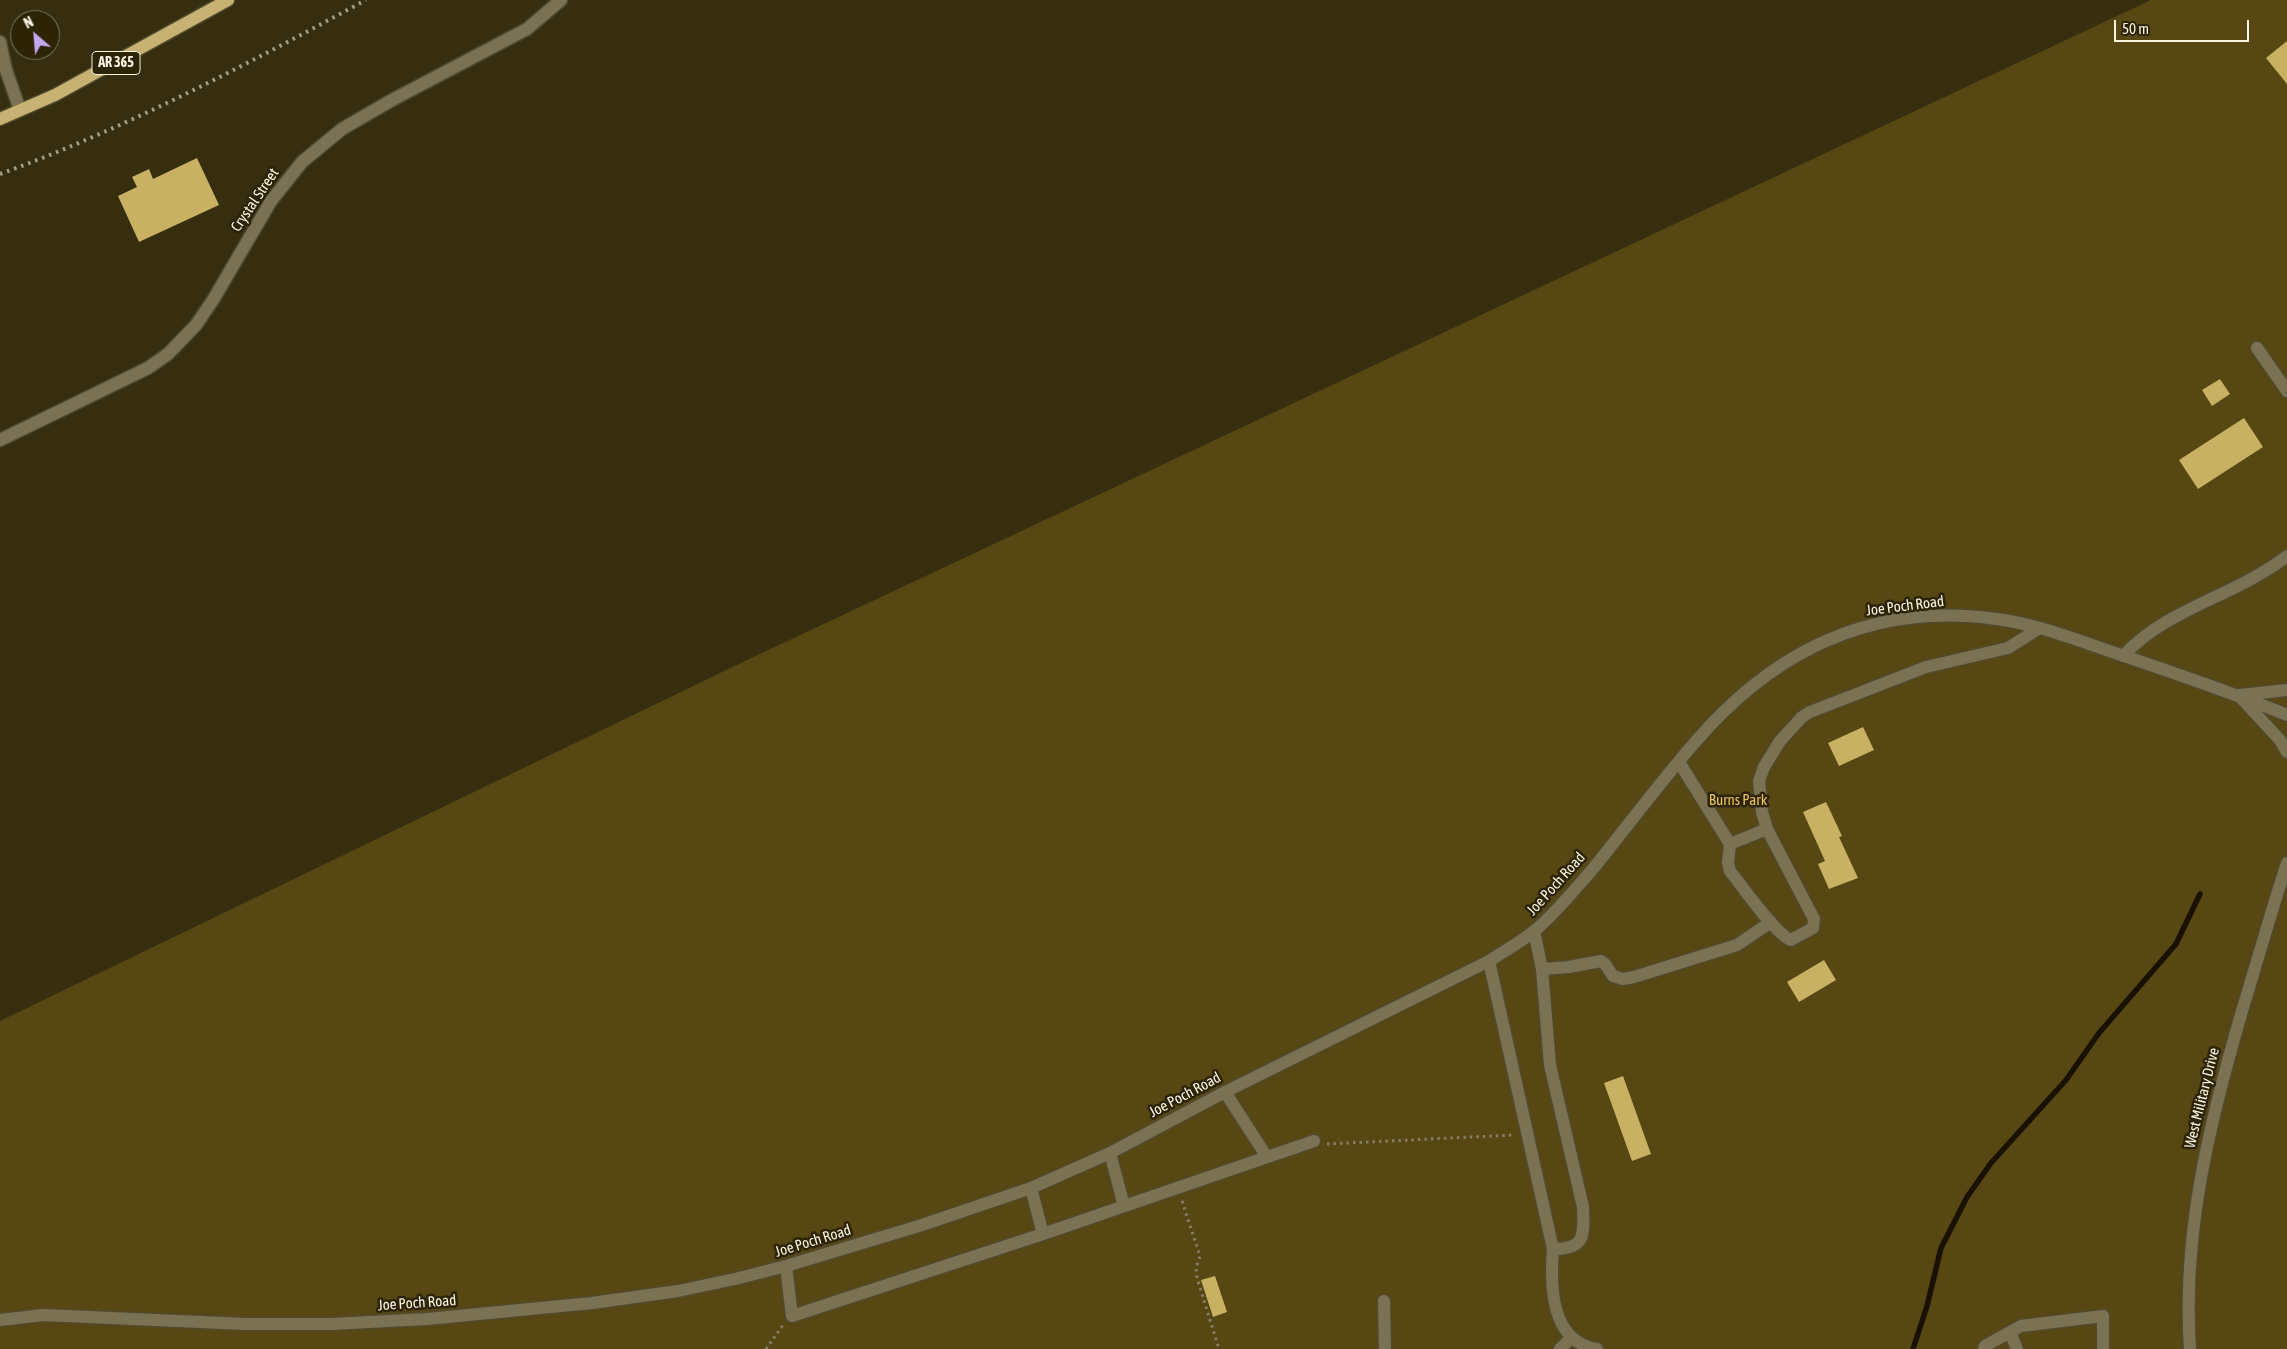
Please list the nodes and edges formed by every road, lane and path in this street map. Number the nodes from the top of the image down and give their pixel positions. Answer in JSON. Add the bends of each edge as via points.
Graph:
{"nodes":[{"id":1,"x":228,"y":0,"type":"edge"},
{"id":2,"x":560,"y":0,"type":"edge"},
{"id":3,"x":0,"y":42,"type":"edge"},
{"id":4,"x":20,"y":110,"type":"junction"},
{"id":5,"x":0,"y":119,"type":"edge"},
{"id":6,"x":2257,"y":348,"type":"dead end"},
{"id":7,"x":2287,"y":391,"type":"edge"},
{"id":8,"x":0,"y":440,"type":"edge"},
{"id":9,"x":2287,"y":556,"type":"edge"},
{"id":10,"x":2038,"y":629,"type":"junction"},
{"id":11,"x":2123,"y":656,"type":"junction"},
{"id":12,"x":2287,"y":690,"type":"edge"},
{"id":13,"x":2239,"y":695,"type":"junction"},
{"id":14,"x":2287,"y":716,"type":"edge"},
{"id":15,"x":2287,"y":752,"type":"edge"},
{"id":16,"x":1679,"y":762,"type":"junction"},
{"id":17,"x":1767,"y":829,"type":"junction"},
{"id":18,"x":1730,"y":844,"type":"junction"},
{"id":19,"x":2287,"y":863,"type":"edge"},
{"id":20,"x":1771,"y":922,"type":"junction"},
{"id":21,"x":1534,"y":931,"type":"junction"},
{"id":22,"x":1489,"y":961,"type":"junction"},
{"id":23,"x":1542,"y":968,"type":"junction"},
{"id":24,"x":1225,"y":1092,"type":"junction"},
{"id":25,"x":1528,"y":1134,"type":"junction"},
{"id":26,"x":1314,"y":1141,"type":"joint"},
{"id":27,"x":1110,"y":1153,"type":"junction"},
{"id":28,"x":1267,"y":1157,"type":"junction"},
{"id":29,"x":1031,"y":1188,"type":"junction"},
{"id":30,"x":1177,"y":1188,"type":"junction"},
{"id":31,"x":1124,"y":1206,"type":"junction"},
{"id":32,"x":1043,"y":1234,"type":"junction"},
{"id":33,"x":1553,"y":1249,"type":"junction"},
{"id":34,"x":786,"y":1266,"type":"junction"},
{"id":35,"x":1384,"y":1302,"type":"dead end"},
{"id":36,"x":792,"y":1316,"type":"junction"},
{"id":37,"x":0,"y":1320,"type":"edge"},
{"id":38,"x":2010,"y":1332,"type":"junction"},
{"id":39,"x":1570,"y":1338,"type":"junction"},
{"id":40,"x":766,"y":1349,"type":"edge"},
{"id":41,"x":1219,"y":1349,"type":"edge"},
{"id":42,"x":1385,"y":1349,"type":"edge"},
{"id":43,"x":1560,"y":1349,"type":"edge"},
{"id":44,"x":1597,"y":1349,"type":"edge"},
{"id":45,"x":1984,"y":1349,"type":"edge"},
{"id":46,"x":2017,"y":1349,"type":"edge"},
{"id":47,"x":2103,"y":1349,"type":"edge"},
{"id":48,"x":2190,"y":1349,"type":"edge"}],
"edges":[{"from":1,"to":4,"type":"main road","number":"AR 365","via":[[138,51]]},
{"from":2,"to":8,"type":"street","name":"Crystal Street","via":[[527,29],[342,129],[302,162],[271,202],[196,325],[168,354],[148,368]]},
{"from":3,"to":4,"type":"street"},
{"from":4,"to":5,"type":"main road","number":"AR 365"},
{"from":6,"to":7,"type":"street"},
{"from":9,"to":11,"type":"street","via":[[2243,585],[2157,626],[2137,640]]},
{"from":10,"to":11,"type":"street","name":"Joe Poch Road"},
{"from":10,"to":16,"type":"street","name":"Joe Poch Road","via":[[1999,619],[1924,617],[1856,628],[1828,638],[1767,675],[1734,701]]},
{"from":10,"to":17,"type":"street","via":[[2008,648],[1926,667],[1802,717],[1780,741],[1759,781]]},
{"from":11,"to":13,"type":"street","name":"Joe Poch Road"},
{"from":12,"to":13,"type":"street","name":"Joe Poch Road"},
{"from":13,"to":14,"type":"street","name":"Joe Poch Road"},
{"from":13,"to":15,"type":"street","name":"Joe Poch Road"},
{"from":16,"to":18,"type":"street"},
{"from":16,"to":21,"type":"street","name":"Joe Poch Road","via":[[1558,909]]},
{"from":17,"to":18,"type":"street"},
{"from":17,"to":20,"type":"street","via":[[1815,924],[1791,940]]},
{"from":18,"to":20,"type":"street","via":[[1730,871]]},
{"from":19,"to":48,"type":"street","name":"West Military Drive","via":[[2228,1059],[2206,1145],[2191,1257]]},
{"from":20,"to":23,"type":"street","via":[[1737,945],[1634,977],[1623,979],[1613,976],[1601,961]]},
{"from":21,"to":22,"type":"street","name":"Joe Poch Road"},
{"from":21,"to":23,"type":"street"},
{"from":22,"to":24,"type":"street","name":"Joe Poch Road"},
{"from":22,"to":25,"type":"street"},
{"from":23,"to":33,"type":"street","via":[[1550,1064],[1583,1207],[1584,1227],[1576,1245],[1568,1249]]},
{"from":24,"to":27,"type":"street","name":"Joe Poch Road"},
{"from":24,"to":28,"type":"street"},
{"from":25,"to":26,"type":"path","via":[[1330,1145]]},
{"from":25,"to":33,"type":"street"},
{"from":26,"to":28,"type":"street"},
{"from":27,"to":29,"type":"street","name":"Joe Poch Road"},
{"from":27,"to":31,"type":"street"},
{"from":28,"to":30,"type":"street"},
{"from":29,"to":32,"type":"street"},
{"from":29,"to":34,"type":"street","name":"Joe Poch Road"},
{"from":30,"to":31,"type":"street"},
{"from":30,"to":41,"type":"path","via":[[1200,1256],[1196,1278]]},
{"from":31,"to":32,"type":"street"},
{"from":32,"to":36,"type":"street"},
{"from":33,"to":39,"type":"street","via":[[1551,1276],[1554,1302]]},
{"from":34,"to":36,"type":"street"},
{"from":34,"to":37,"type":"street","name":"Joe Poch Road","via":[[678,1291],[426,1319],[331,1324],[43,1316]]},
{"from":35,"to":42,"type":"street"},
{"from":36,"to":40,"type":"path"},
{"from":38,"to":45,"type":"street"},
{"from":38,"to":46,"type":"street"},
{"from":38,"to":47,"type":"street","via":[[2021,1326],[2103,1316]]},
{"from":39,"to":43,"type":"street"},
{"from":39,"to":44,"type":"street"}]}
